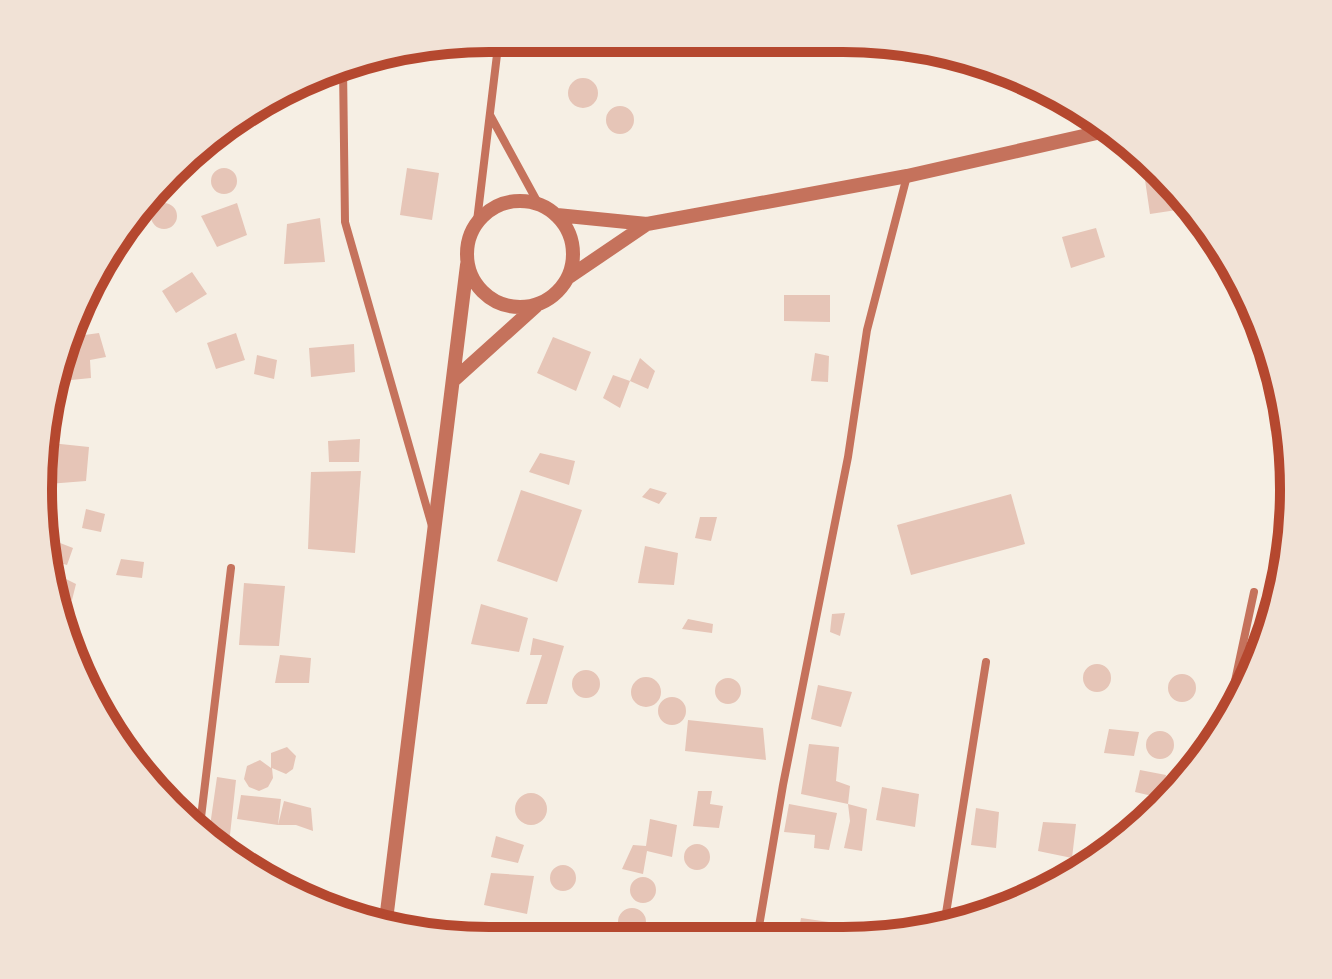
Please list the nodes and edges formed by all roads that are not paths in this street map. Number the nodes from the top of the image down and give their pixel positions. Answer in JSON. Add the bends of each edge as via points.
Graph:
{"nodes":[{"id":1,"x":497,"y":52,"type":"edge"},
{"id":2,"x":343,"y":77,"type":"edge"},
{"id":3,"x":489,"y":114,"type":"junction"},
{"id":4,"x":1096,"y":133,"type":"edge"},
{"id":5,"x":907,"y":176,"type":"junction"},
{"id":6,"x":538,"y":203,"type":"junction"},
{"id":7,"x":557,"y":215,"type":"junction"},
{"id":8,"x":477,"y":221,"type":"junction"},
{"id":9,"x":647,"y":224,"type":"junction"},
{"id":10,"x":467,"y":265,"type":"junction"},
{"id":11,"x":569,"y":277,"type":"junction"},
{"id":12,"x":536,"y":306,"type":"junction"},
{"id":13,"x":455,"y":379,"type":"junction"},
{"id":14,"x":435,"y":536,"type":"junction"},
{"id":15,"x":231,"y":568,"type":"dead end"},
{"id":16,"x":1254,"y":592,"type":"dead end"},
{"id":17,"x":986,"y":662,"type":"dead end"},
{"id":18,"x":1234,"y":684,"type":"edge"},
{"id":19,"x":201,"y":818,"type":"edge"},
{"id":20,"x":387,"y":915,"type":"edge"},
{"id":21,"x":946,"y":915,"type":"edge"},
{"id":22,"x":759,"y":927,"type":"edge"}],
"edges":[{"from":1,"to":3,"type":"street"},
{"from":2,"to":14,"type":"street","via":[[345,222]]},
{"from":3,"to":6,"type":"street"},
{"from":3,"to":8,"type":"street"},
{"from":4,"to":5,"type":"street"},
{"from":5,"to":9,"type":"street"},
{"from":5,"to":22,"type":"street","via":[[867,330]]},
{"from":6,"to":7,"type":"street"},
{"from":6,"to":8,"type":"street","via":[[516,200],[494,207]]},
{"from":7,"to":9,"type":"street"},
{"from":7,"to":11,"type":"street","via":[[570,233],[574,255]]},
{"from":8,"to":10,"type":"street","via":[[467,242]]},
{"from":9,"to":11,"type":"street"},
{"from":10,"to":12,"type":"street","via":[[476,285],[492,301],[513,308]]},
{"from":10,"to":13,"type":"street"},
{"from":11,"to":12,"type":"street","via":[[556,295]]},
{"from":12,"to":13,"type":"street"},
{"from":13,"to":14,"type":"street"},
{"from":14,"to":20,"type":"street"},
{"from":15,"to":19,"type":"street"},
{"from":16,"to":18,"type":"street"},
{"from":17,"to":21,"type":"street"}]}
